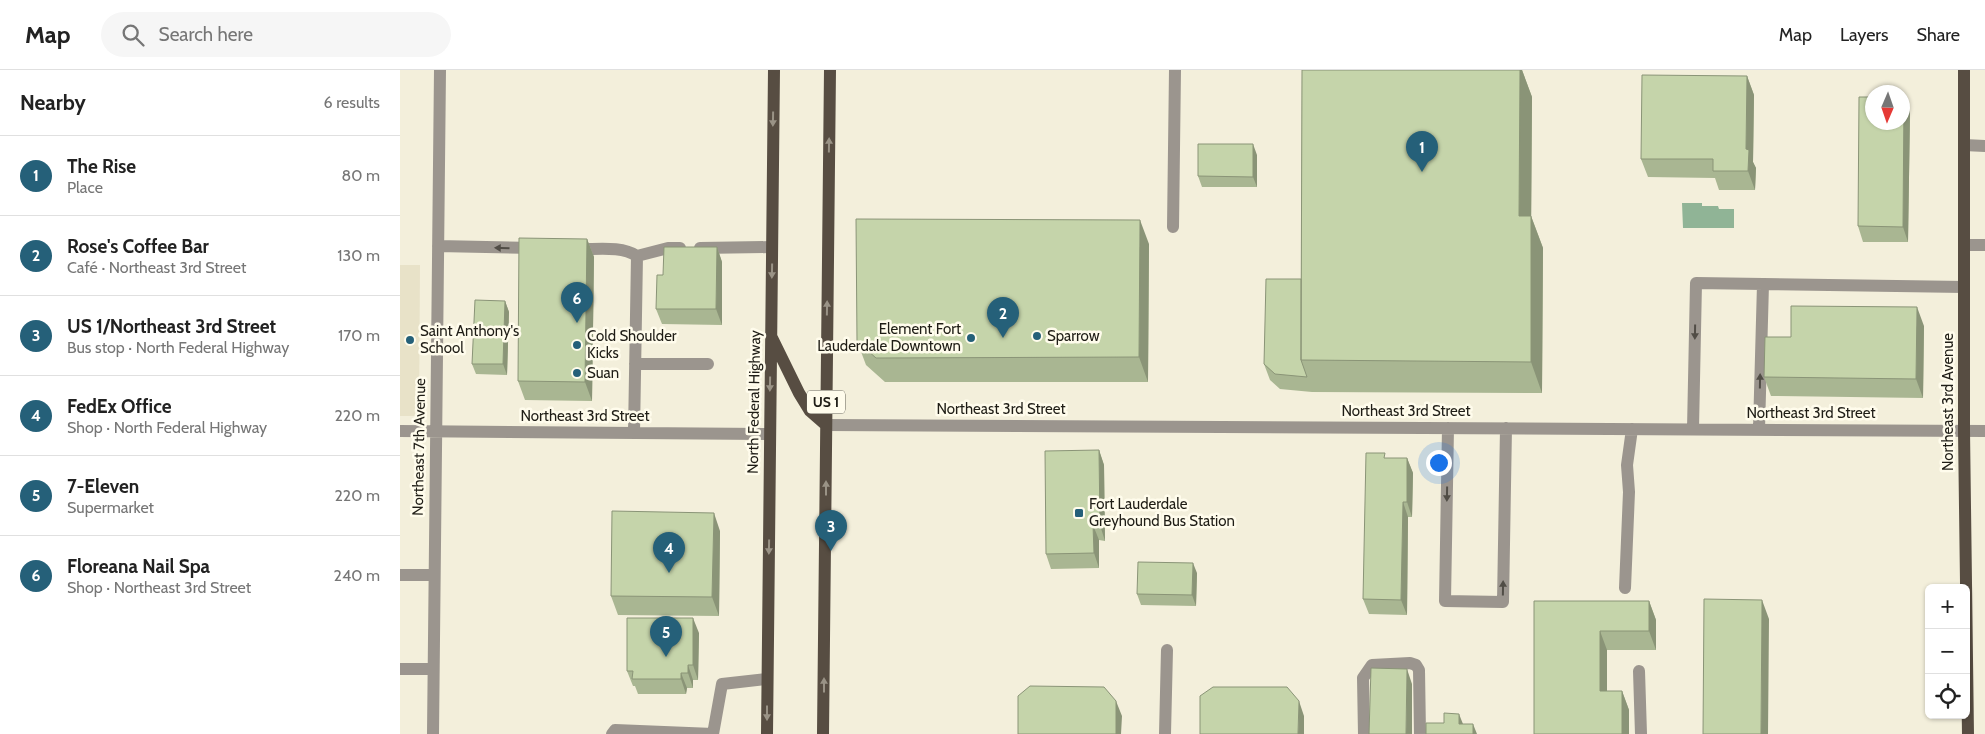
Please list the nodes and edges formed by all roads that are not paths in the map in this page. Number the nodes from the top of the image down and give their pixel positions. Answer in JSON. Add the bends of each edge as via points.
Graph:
{"nodes":[{"id":1,"x":440,"y":70,"type":"edge"},
{"id":2,"x":774,"y":70,"type":"edge"},
{"id":3,"x":830,"y":70,"type":"edge"},
{"id":4,"x":1175,"y":70,"type":"edge"},
{"id":5,"x":1964,"y":70,"type":"edge"},
{"id":6,"x":1964,"y":145,"type":"junction"},
{"id":7,"x":1985,"y":146,"type":"edge"},
{"id":8,"x":1173,"y":227,"type":"dead end"},
{"id":9,"x":1964,"y":245,"type":"junction"},
{"id":10,"x":1985,"y":245,"type":"edge"},
{"id":11,"x":438,"y":246,"type":"junction"},
{"id":12,"x":772,"y":247,"type":"junction"},
{"id":13,"x":546,"y":249,"type":"edge"},
{"id":14,"x":566,"y":249,"type":"edge"},
{"id":15,"x":637,"y":256,"type":"junction"},
{"id":16,"x":1763,"y":284,"type":"junction"},
{"id":17,"x":1964,"y":287,"type":"junction"},
{"id":18,"x":771,"y":335,"type":"junction"},
{"id":19,"x":635,"y":364,"type":"junction"},
{"id":20,"x":708,"y":364,"type":"dead end"},
{"id":21,"x":826,"y":425,"type":"junction"},
{"id":22,"x":1448,"y":428,"type":"junction"},
{"id":23,"x":1506,"y":428,"type":"junction"},
{"id":24,"x":1632,"y":429,"type":"junction"},
{"id":25,"x":1694,"y":429,"type":"junction"},
{"id":26,"x":1759,"y":429,"type":"junction"},
{"id":27,"x":1964,"y":430,"type":"junction"},
{"id":28,"x":400,"y":431,"type":"edge"},
{"id":29,"x":436,"y":431,"type":"junction"},
{"id":30,"x":1985,"y":431,"type":"edge"},
{"id":31,"x":634,"y":433,"type":"junction"},
{"id":32,"x":770,"y":434,"type":"junction"},
{"id":33,"x":400,"y":575,"type":"edge"},
{"id":34,"x":434,"y":575,"type":"junction"},
{"id":35,"x":1625,"y":588,"type":"dead end"},
{"id":36,"x":1167,"y":650,"type":"dead end"},
{"id":37,"x":400,"y":668,"type":"edge"},
{"id":38,"x":433,"y":669,"type":"junction"},
{"id":39,"x":1639,"y":671,"type":"dead end"},
{"id":40,"x":767,"y":679,"type":"junction"},
{"id":41,"x":679,"y":733,"type":"edge"},
{"id":42,"x":432,"y":734,"type":"edge"},
{"id":43,"x":612,"y":734,"type":"edge"},
{"id":44,"x":713,"y":734,"type":"edge"},
{"id":45,"x":767,"y":734,"type":"edge"},
{"id":46,"x":823,"y":734,"type":"edge"},
{"id":47,"x":1165,"y":734,"type":"edge"},
{"id":48,"x":1364,"y":734,"type":"edge"},
{"id":49,"x":1420,"y":734,"type":"edge"},
{"id":50,"x":1640,"y":734,"type":"edge"},
{"id":51,"x":1968,"y":734,"type":"edge"}],
"edges":[{"from":1,"to":11,"type":"street","name":"Northeast 7th Avenue"},
{"from":2,"to":12,"type":"main road","name":"North Federal Highway","one_way":true},
{"from":21,"to":3,"type":"main road","number":"US 1","one_way":true},
{"from":4,"to":8,"type":"street"},
{"from":5,"to":6,"type":"main road","name":"Northeast 3rd Avenue"},
{"from":6,"to":7,"type":"street"},
{"from":6,"to":9,"type":"main road","name":"Northeast 3rd Avenue"},
{"from":9,"to":10,"type":"street"},
{"from":9,"to":17,"type":"main road","name":"Northeast 3rd Avenue"},
{"from":13,"to":11,"type":"street","one_way":true},
{"from":11,"to":29,"type":"street","name":"Northeast 7th Avenue"},
{"from":12,"to":15,"type":"street","via":[[668,248]]},
{"from":12,"to":18,"type":"main road","name":"North Federal Highway","one_way":true},
{"from":14,"to":15,"type":"street","via":[[620,249]]},
{"from":15,"to":19,"type":"street"},
{"from":16,"to":17,"type":"street"},
{"from":16,"to":25,"type":"street","one_way":true,"via":[[1696,283]]},
{"from":26,"to":16,"type":"street","one_way":true},
{"from":17,"to":27,"type":"main road","name":"Northeast 3rd Avenue"},
{"from":18,"to":21,"type":"main road","via":[[799,393],[810,411]]},
{"from":18,"to":32,"type":"main road","name":"North Federal Highway","one_way":true},
{"from":19,"to":20,"type":"street"},
{"from":19,"to":31,"type":"street"},
{"from":21,"to":22,"type":"street","name":"Northeast 3rd Street"},
{"from":46,"to":21,"type":"main road","number":"US 1","one_way":true},
{"from":22,"to":23,"type":"street","name":"Northeast 3rd Street"},
{"from":22,"to":23,"type":"street","one_way":true,"via":[[1445,601],[1503,602]]},
{"from":23,"to":24,"type":"street","name":"Northeast 3rd Street"},
{"from":24,"to":25,"type":"street","name":"Northeast 3rd Street"},
{"from":24,"to":35,"type":"street","via":[[1627,465]]},
{"from":25,"to":26,"type":"street","name":"Northeast 3rd Street"},
{"from":26,"to":27,"type":"street","name":"Northeast 3rd Street"},
{"from":27,"to":30,"type":"street","name":"Northeast 3rd Street"},
{"from":27,"to":51,"type":"main road","name":"Northeast 3rd Avenue"},
{"from":28,"to":29,"type":"street","name":"Northeast 3rd Street"},
{"from":29,"to":31,"type":"street","name":"Northeast 3rd Street"},
{"from":29,"to":34,"type":"street","name":"Northeast 7th Avenue"},
{"from":31,"to":32,"type":"street","name":"Northeast 3rd Street"},
{"from":32,"to":40,"type":"main road","name":"North Federal Highway","one_way":true},
{"from":33,"to":34,"type":"street"},
{"from":34,"to":38,"type":"street","name":"Northeast 7th Avenue"},
{"from":36,"to":47,"type":"street"},
{"from":37,"to":38,"type":"street"},
{"from":38,"to":42,"type":"street","name":"Northeast 7th Avenue"},
{"from":39,"to":50,"type":"street"},
{"from":40,"to":44,"type":"street","via":[[722,684]]},
{"from":40,"to":45,"type":"main road","name":"North Federal Highway","one_way":true},
{"from":41,"to":43,"type":"street","via":[[615,730]]},
{"from":41,"to":44,"type":"street"},
{"from":48,"to":49,"type":"street","via":[[1363,678],[1366,671],[1372,665],[1400,663],[1416,665],[1419,670]]}]}
